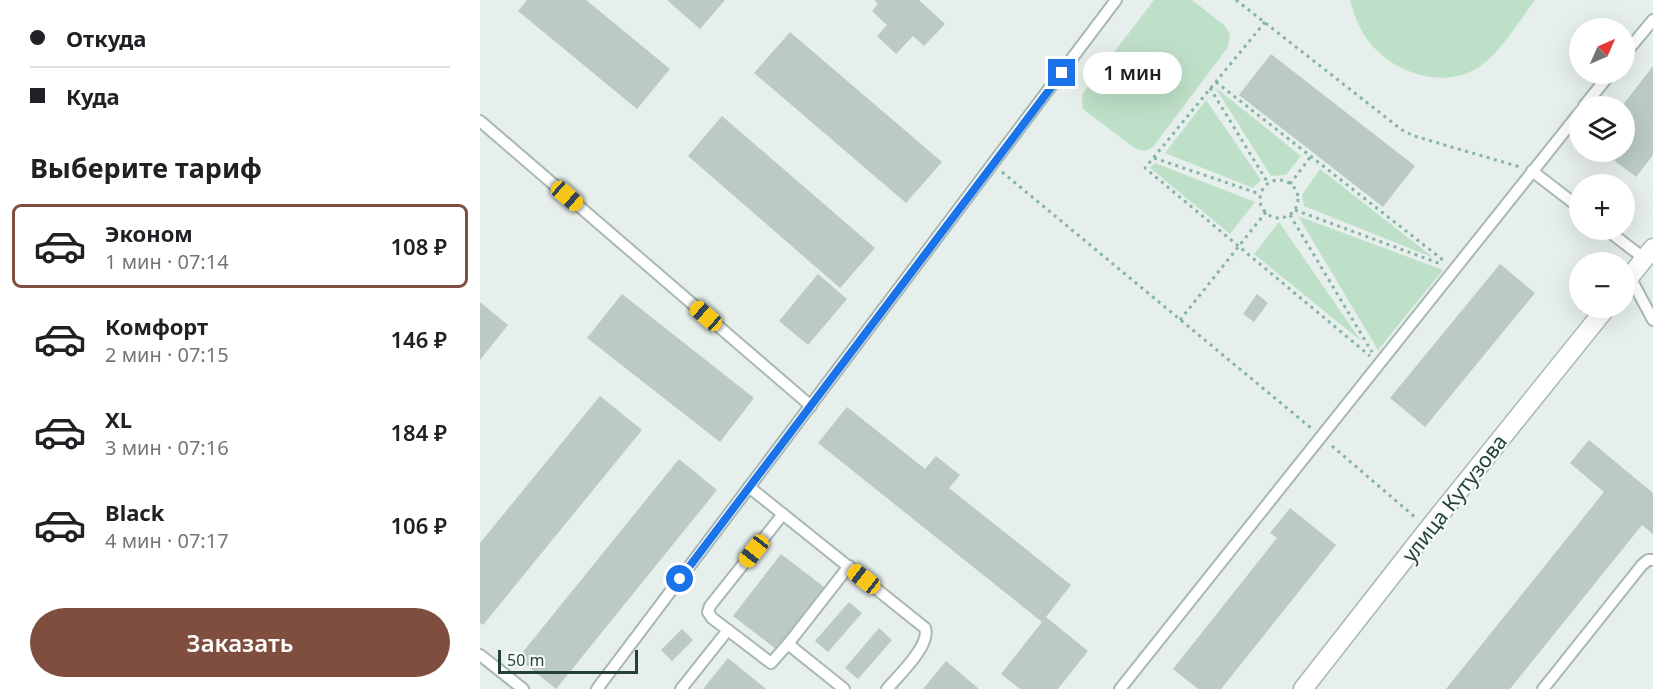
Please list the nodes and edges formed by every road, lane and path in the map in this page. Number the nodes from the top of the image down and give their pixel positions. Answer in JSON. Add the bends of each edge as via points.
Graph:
{"nodes":[{"id":1,"x":1116,"y":0,"type":"edge"},
{"id":2,"x":1236,"y":0,"type":"edge"},
{"id":3,"x":1653,"y":20,"type":"edge"},
{"id":4,"x":1265,"y":22,"type":"junction"},
{"id":5,"x":1635,"y":42,"type":"edge"},
{"id":6,"x":1216,"y":81,"type":"junction"},
{"id":7,"x":1602,"y":84,"type":"edge"},
{"id":8,"x":1210,"y":88,"type":"junction"},
{"id":9,"x":1592,"y":96,"type":"edge"},
{"id":10,"x":480,"y":121,"type":"edge"},
{"id":11,"x":1569,"y":126,"type":"edge"},
{"id":12,"x":1311,"y":156,"type":"junction"},
{"id":13,"x":1154,"y":158,"type":"junction"},
{"id":14,"x":993,"y":165,"type":"junction"},
{"id":15,"x":1532,"y":171,"type":"junction"},
{"id":16,"x":1268,"y":183,"type":"junction"},
{"id":17,"x":1290,"y":184,"type":"junction"},
{"id":18,"x":1261,"y":194,"type":"junction"},
{"id":19,"x":1569,"y":200,"type":"edge"},
{"id":20,"x":1295,"y":210,"type":"junction"},
{"id":21,"x":1266,"y":212,"type":"junction"},
{"id":22,"x":1290,"y":215,"type":"junction"},
{"id":23,"x":1624,"y":240,"type":"edge"},
{"id":24,"x":1238,"y":247,"type":"junction"},
{"id":25,"x":1649,"y":254,"type":"edge"},
{"id":26,"x":1454,"y":269,"type":"junction"},
{"id":27,"x":1635,"y":271,"type":"edge"},
{"id":28,"x":1635,"y":293,"type":"edge"},
{"id":29,"x":1598,"y":318,"type":"edge"},
{"id":30,"x":1180,"y":320,"type":"junction"},
{"id":31,"x":1653,"y":320,"type":"edge"},
{"id":32,"x":1379,"y":363,"type":"junction"},
{"id":33,"x":811,"y":406,"type":"junction"},
{"id":34,"x":1321,"y":436,"type":"junction"},
{"id":35,"x":749,"y":487,"type":"junction"},
{"id":36,"x":1406,"y":509,"type":"dead end"},
{"id":37,"x":783,"y":514,"type":"junction"},
{"id":38,"x":1653,"y":560,"type":"edge"},
{"id":39,"x":849,"y":566,"type":"junction"},
{"id":40,"x":728,"y":630,"type":"junction"},
{"id":41,"x":788,"y":644,"type":"junction"},
{"id":42,"x":480,"y":655,"type":"edge"},
{"id":43,"x":1310,"y":687,"type":"edge"},
{"id":44,"x":523,"y":689,"type":"edge"},
{"id":45,"x":597,"y":689,"type":"edge"},
{"id":46,"x":681,"y":689,"type":"edge"},
{"id":47,"x":844,"y":689,"type":"edge"},
{"id":48,"x":887,"y":689,"type":"edge"},
{"id":49,"x":1120,"y":689,"type":"edge"},
{"id":50,"x":1543,"y":689,"type":"edge"}],
"edges":[{"from":1,"to":14,"type":"lane"},
{"from":2,"to":4,"type":"path"},
{"from":3,"to":5,"type":"lane"},
{"from":4,"to":6,"type":"path"},
{"from":4,"to":15,"type":"path","via":[[1402,130]]},
{"from":6,"to":8,"type":"path"},
{"from":6,"to":12,"type":"path"},
{"from":7,"to":9,"type":"lane"},
{"from":8,"to":13,"type":"path"},
{"from":8,"to":16,"type":"path"},
{"from":10,"to":33,"type":"lane"},
{"from":11,"to":15,"type":"lane"},
{"from":12,"to":17,"type":"path"},
{"from":12,"to":26,"type":"path"},
{"from":13,"to":18,"type":"path"},
{"from":13,"to":24,"type":"path","via":[[1145,168]]},
{"from":14,"to":30,"type":"path"},
{"from":14,"to":33,"type":"lane"},
{"from":15,"to":19,"type":"lane"},
{"from":15,"to":26,"type":"lane"},
{"from":16,"to":17,"type":"path","via":[[1281,180]]},
{"from":16,"to":18,"type":"path"},
{"from":17,"to":20,"type":"path","via":[[1297,191]]},
{"from":18,"to":21,"type":"path"},
{"from":20,"to":22,"type":"path"},
{"from":20,"to":26,"type":"path"},
{"from":21,"to":22,"type":"path","via":[[1278,218]]},
{"from":21,"to":24,"type":"path"},
{"from":22,"to":32,"type":"path"},
{"from":23,"to":25,"type":"lane"},
{"from":24,"to":30,"type":"path"},
{"from":24,"to":32,"type":"path"},
{"from":25,"to":27,"type":"street"},
{"from":26,"to":32,"type":"lane"},
{"from":28,"to":31,"type":"lane"},
{"from":29,"to":43,"type":"street","name":"улица Кутузова","via":[[1436,519]]},
{"from":30,"to":34,"type":"path"},
{"from":32,"to":34,"type":"lane"},
{"from":33,"to":35,"type":"lane"},
{"from":34,"to":36,"type":"path"},
{"from":34,"to":49,"type":"lane"},
{"from":35,"to":37,"type":"lane"},
{"from":35,"to":45,"type":"lane"},
{"from":37,"to":39,"type":"lane"},
{"from":37,"to":40,"type":"lane","via":[[710,606],[712,618]]},
{"from":38,"to":50,"type":"lane","via":[[1642,565]]},
{"from":39,"to":41,"type":"lane"},
{"from":39,"to":48,"type":"lane","via":[[926,628],[924,644]]},
{"from":40,"to":41,"type":"lane","via":[[771,663]]},
{"from":40,"to":46,"type":"lane"},
{"from":41,"to":47,"type":"lane"},
{"from":42,"to":44,"type":"lane"}]}
